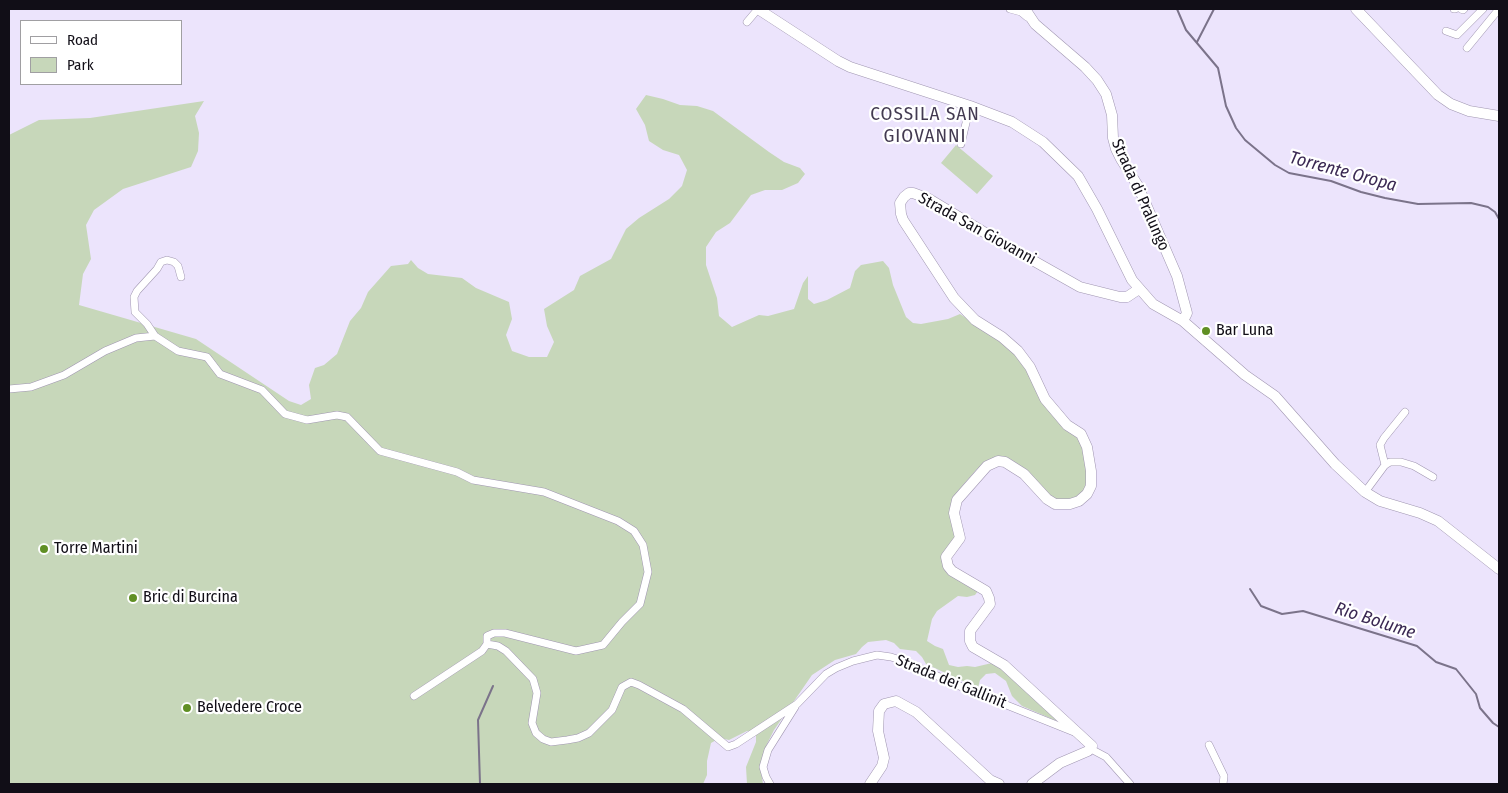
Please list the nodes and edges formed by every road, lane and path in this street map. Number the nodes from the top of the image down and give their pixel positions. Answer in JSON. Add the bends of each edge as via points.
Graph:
{"nodes":[{"id":1,"x":758,"y":9,"type":"edge"},
{"id":2,"x":1010,"y":9,"type":"edge"},
{"id":3,"x":1025,"y":9,"type":"edge"},
{"id":4,"x":1356,"y":9,"type":"edge"},
{"id":5,"x":1499,"y":9,"type":"edge"},
{"id":6,"x":1480,"y":10,"type":"edge"},
{"id":7,"x":747,"y":22,"type":"dead end"},
{"id":8,"x":1035,"y":24,"type":"junction"},
{"id":9,"x":1446,"y":30,"type":"dead end"},
{"id":10,"x":1467,"y":48,"type":"dead end"},
{"id":11,"x":970,"y":106,"type":"junction"},
{"id":12,"x":1499,"y":116,"type":"edge"},
{"id":13,"x":961,"y":144,"type":"dead end"},
{"id":14,"x":181,"y":277,"type":"dead end"},
{"id":15,"x":1139,"y":289,"type":"junction"},
{"id":16,"x":1183,"y":321,"type":"junction"},
{"id":17,"x":155,"y":336,"type":"junction"},
{"id":18,"x":9,"y":389,"type":"edge"},
{"id":19,"x":1405,"y":412,"type":"dead end"},
{"id":20,"x":1385,"y":465,"type":"junction"},
{"id":21,"x":1433,"y":477,"type":"dead end"},
{"id":22,"x":1365,"y":492,"type":"junction"},
{"id":23,"x":1499,"y":569,"type":"edge"},
{"id":24,"x":487,"y":644,"type":"junction"},
{"id":25,"x":414,"y":696,"type":"dead end"},
{"id":26,"x":797,"y":704,"type":"junction"},
{"id":27,"x":1076,"y":733,"type":"junction"},
{"id":28,"x":1209,"y":745,"type":"dead end"},
{"id":29,"x":1091,"y":748,"type":"junction"},
{"id":30,"x":770,"y":784,"type":"edge"},
{"id":31,"x":870,"y":784,"type":"edge"},
{"id":32,"x":999,"y":784,"type":"edge"},
{"id":33,"x":1032,"y":784,"type":"edge"},
{"id":34,"x":1130,"y":784,"type":"edge"},
{"id":35,"x":1223,"y":784,"type":"edge"}],
"edges":[{"from":1,"to":7,"type":"street"},
{"from":1,"to":11,"type":"street","via":[[850,67]]},
{"from":2,"to":8,"type":"street","via":[[1021,12]]},
{"from":3,"to":8,"type":"street","name":"Strada di Pralungo"},
{"from":4,"to":12,"type":"street","via":[[1438,95],[1469,111]]},
{"from":5,"to":10,"type":"street"},
{"from":6,"to":9,"type":"street","via":[[1458,35]]},
{"from":8,"to":16,"type":"street","name":"Strada di Pralungo","via":[[1085,67],[1106,94],[1116,149],[1138,186],[1177,276],[1187,313]]},
{"from":11,"to":13,"type":"street"},
{"from":11,"to":15,"type":"street","via":[[1012,122],[1043,142],[1078,176]]},
{"from":14,"to":17,"type":"street","via":[[178,266],[167,260],[161,262],[137,290],[135,312]]},
{"from":15,"to":16,"type":"street","via":[[1153,304]]},
{"from":15,"to":27,"type":"street","name":"Strada San Giovanni","via":[[1127,297],[1120,297],[1080,287],[929,200],[908,193],[900,203],[903,220],[954,298],[975,320],[1018,351],[1030,367],[1045,399],[1066,425],[1081,434],[1087,447],[1090,486],[1087,494],[1070,504],[1055,504],[1047,499],[1024,474],[1006,462],[998,461],[987,466],[957,500],[954,512],[960,538],[946,557],[952,571],[986,591],[989,598],[990,604],[970,631],[973,646],[1004,665]]},
{"from":16,"to":22,"type":"street","via":[[1275,396],[1335,464]]},
{"from":17,"to":18,"type":"street","via":[[136,338],[64,375],[31,387]]},
{"from":17,"to":24,"type":"street","via":[[178,352],[207,358],[220,374],[262,390],[285,414],[307,420],[337,415],[347,417],[380,451],[457,472],[473,480],[544,492],[618,521],[634,531],[643,545],[648,572],[640,604],[603,644],[576,651],[494,632],[487,636]]},
{"from":19,"to":20,"type":"street","via":[[1380,445]]},
{"from":20,"to":21,"type":"street","via":[[1401,462]]},
{"from":20,"to":22,"type":"street"},
{"from":22,"to":23,"type":"street","via":[[1380,501],[1438,521]]},
{"from":24,"to":25,"type":"street","via":[[482,651]]},
{"from":24,"to":26,"type":"street","name":"Strada dei Gallinit","via":[[506,651],[534,679],[537,692],[532,722],[536,733],[551,742],[573,739],[589,732],[612,710],[622,687],[630,682],[683,709],[728,746]]},
{"from":26,"to":27,"type":"street","name":"Strada dei Gallinit","via":[[826,674],[877,655],[906,662]]},
{"from":26,"to":30,"type":"street","via":[[768,750],[763,767]]},
{"from":27,"to":29,"type":"street","name":"Strada San Giovanni"},
{"from":28,"to":35,"type":"street","via":[[1224,776]]},
{"from":29,"to":33,"type":"street","via":[[1060,763]]},
{"from":29,"to":34,"type":"street","via":[[1106,757]]},
{"from":31,"to":32,"type":"street","via":[[884,758],[878,731],[879,711],[884,704],[896,701],[916,712],[990,780]]}]}
